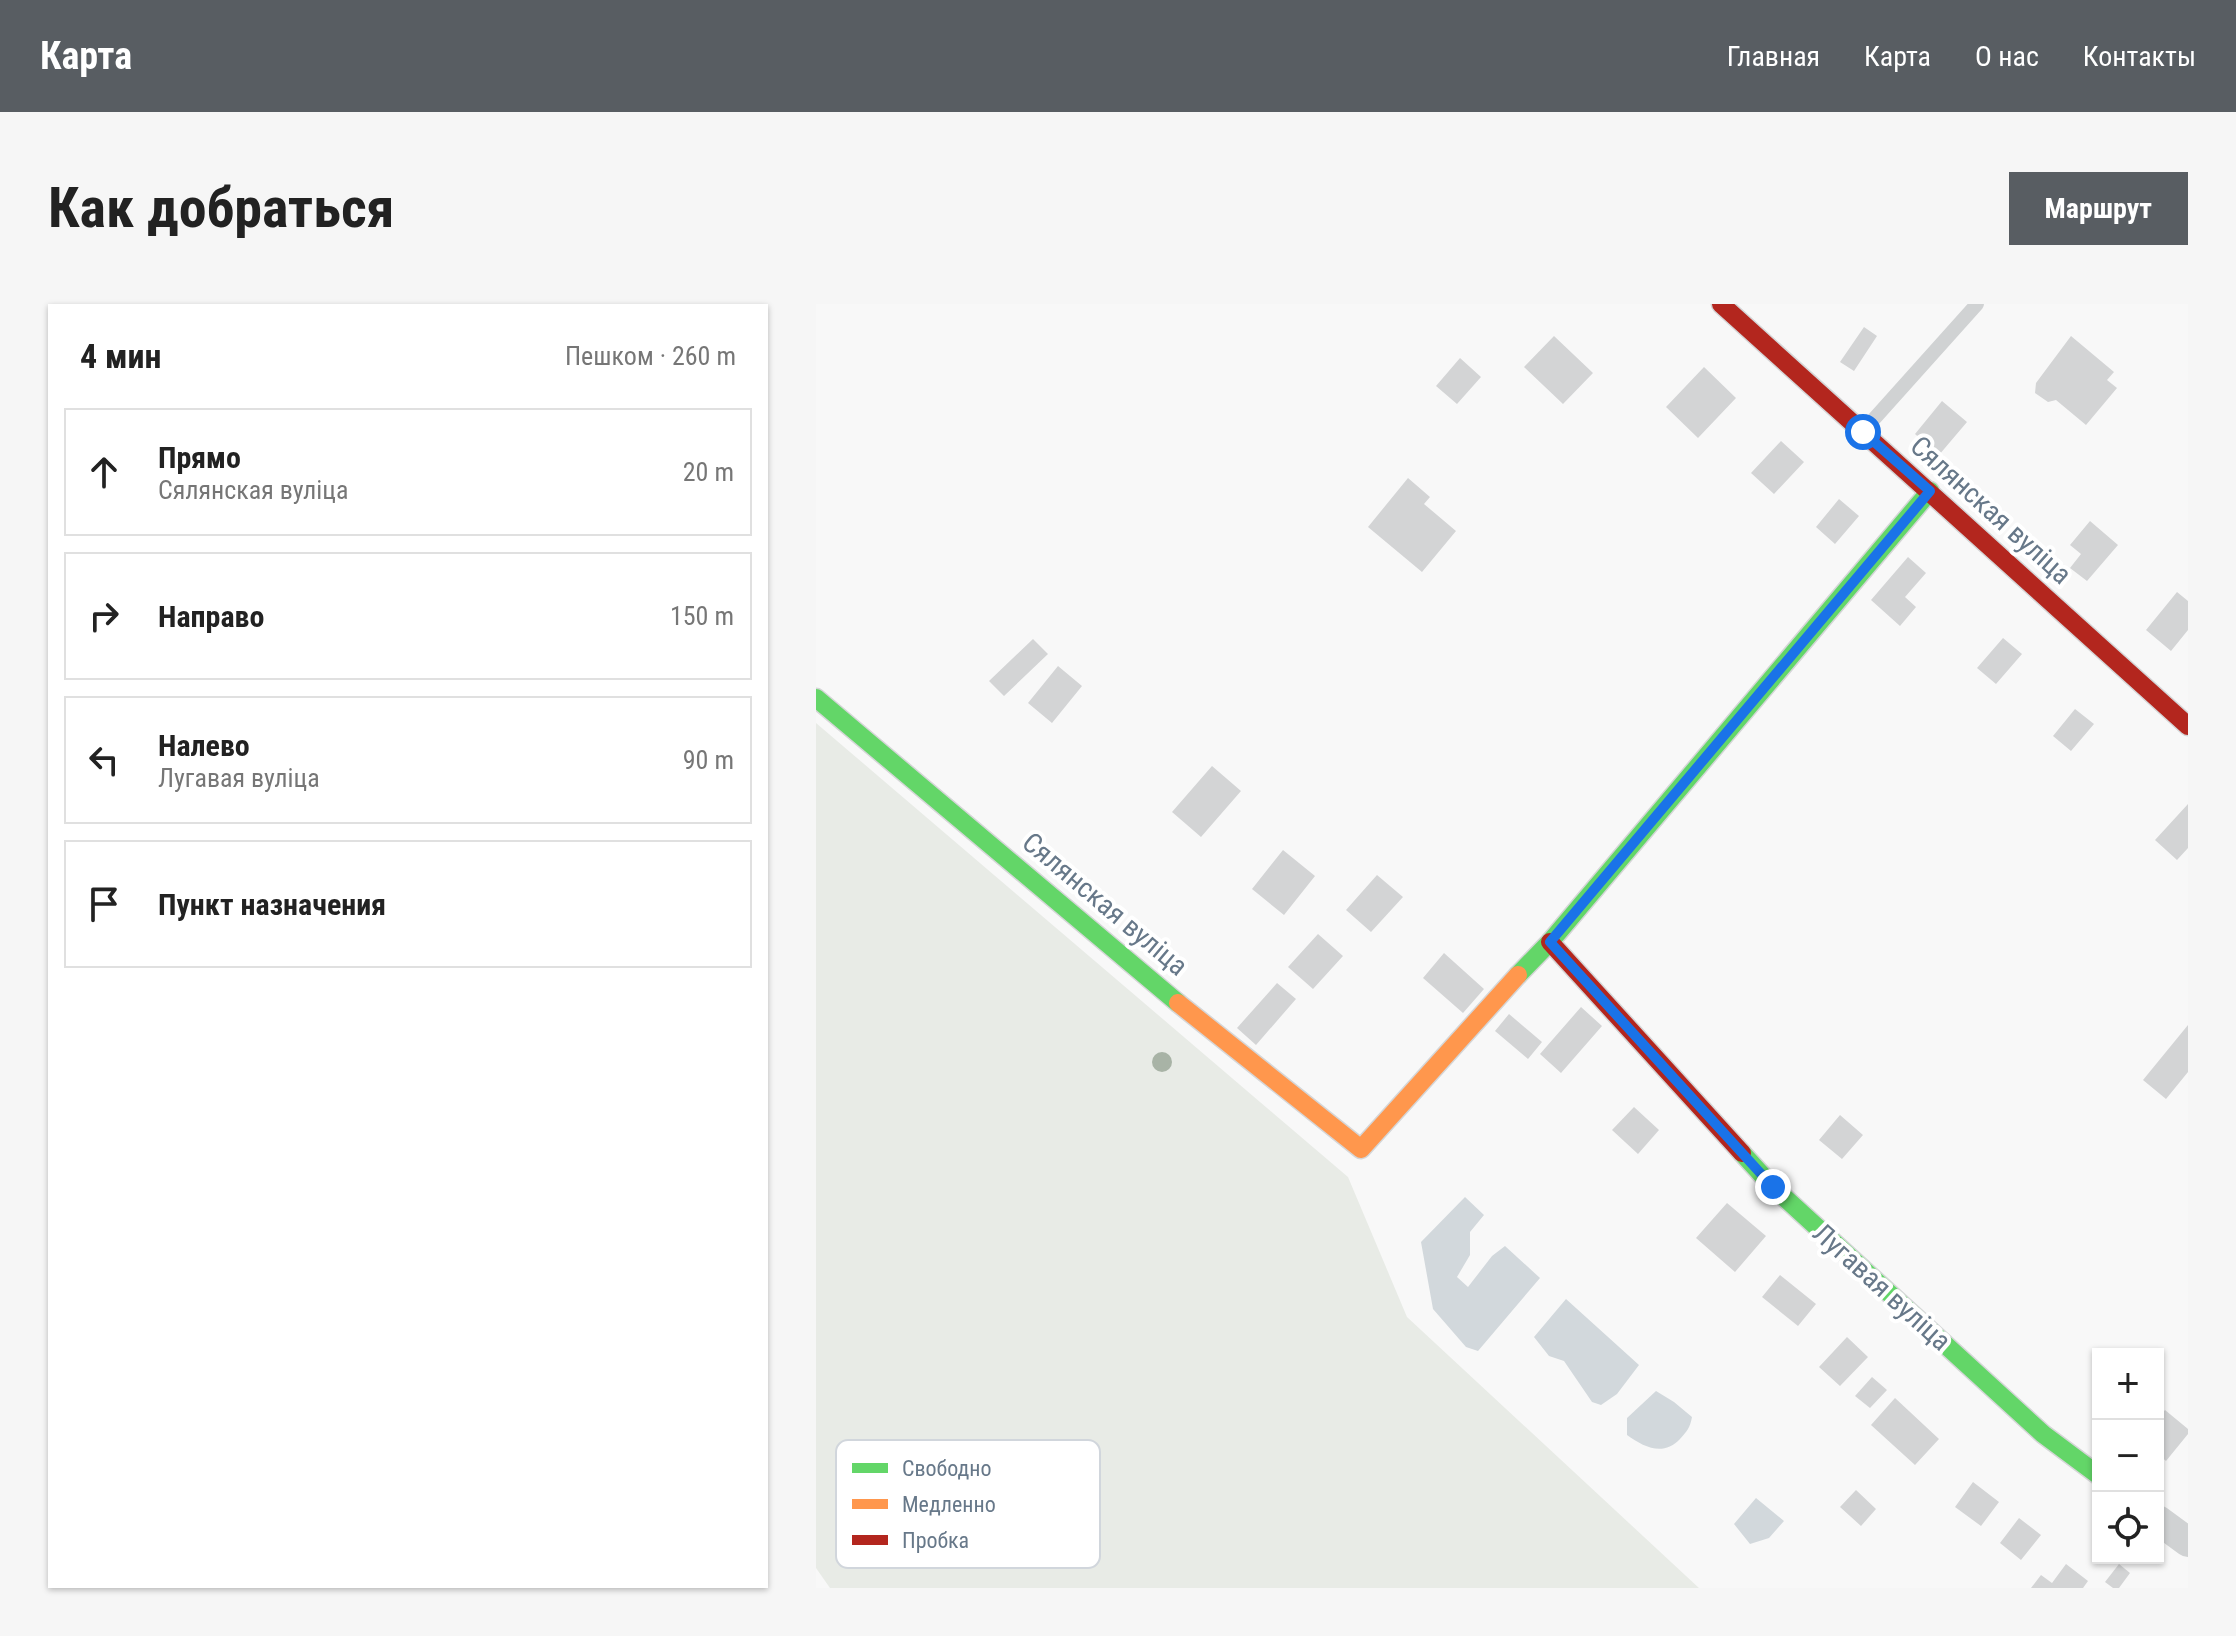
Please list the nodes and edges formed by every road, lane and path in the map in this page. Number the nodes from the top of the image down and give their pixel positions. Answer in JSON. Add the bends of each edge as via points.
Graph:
{"nodes":[{"id":1,"x":1721,"y":304,"type":"edge"},
{"id":2,"x":1977,"y":304,"type":"edge"},
{"id":3,"x":1863,"y":432,"type":"junction"},
{"id":4,"x":1930,"y":491,"type":"junction"},
{"id":5,"x":816,"y":698,"type":"edge"},
{"id":6,"x":2188,"y":726,"type":"edge"},
{"id":7,"x":1550,"y":942,"type":"junction"},
{"id":8,"x":2092,"y":1471,"type":"edge"},
{"id":9,"x":2164,"y":1524,"type":"edge"},
{"id":10,"x":2188,"y":1542,"type":"edge"}],
"edges":[{"from":1,"to":3,"type":"street","name":"Сялянская вуліца"},
{"from":2,"to":3,"type":"lane"},
{"from":3,"to":4,"type":"street","name":"Сялянская вуліца"},
{"from":4,"to":6,"type":"street","name":"Сялянская вуліца"},
{"from":4,"to":7,"type":"street"},
{"from":5,"to":7,"type":"street","name":"Сялянская вуліца","via":[[1149,980],[1361,1149]]},
{"from":7,"to":8,"type":"street","name":"Лугавая вуліца","via":[[1773,1187],[2043,1434]]},
{"from":9,"to":10,"type":"street"}]}
